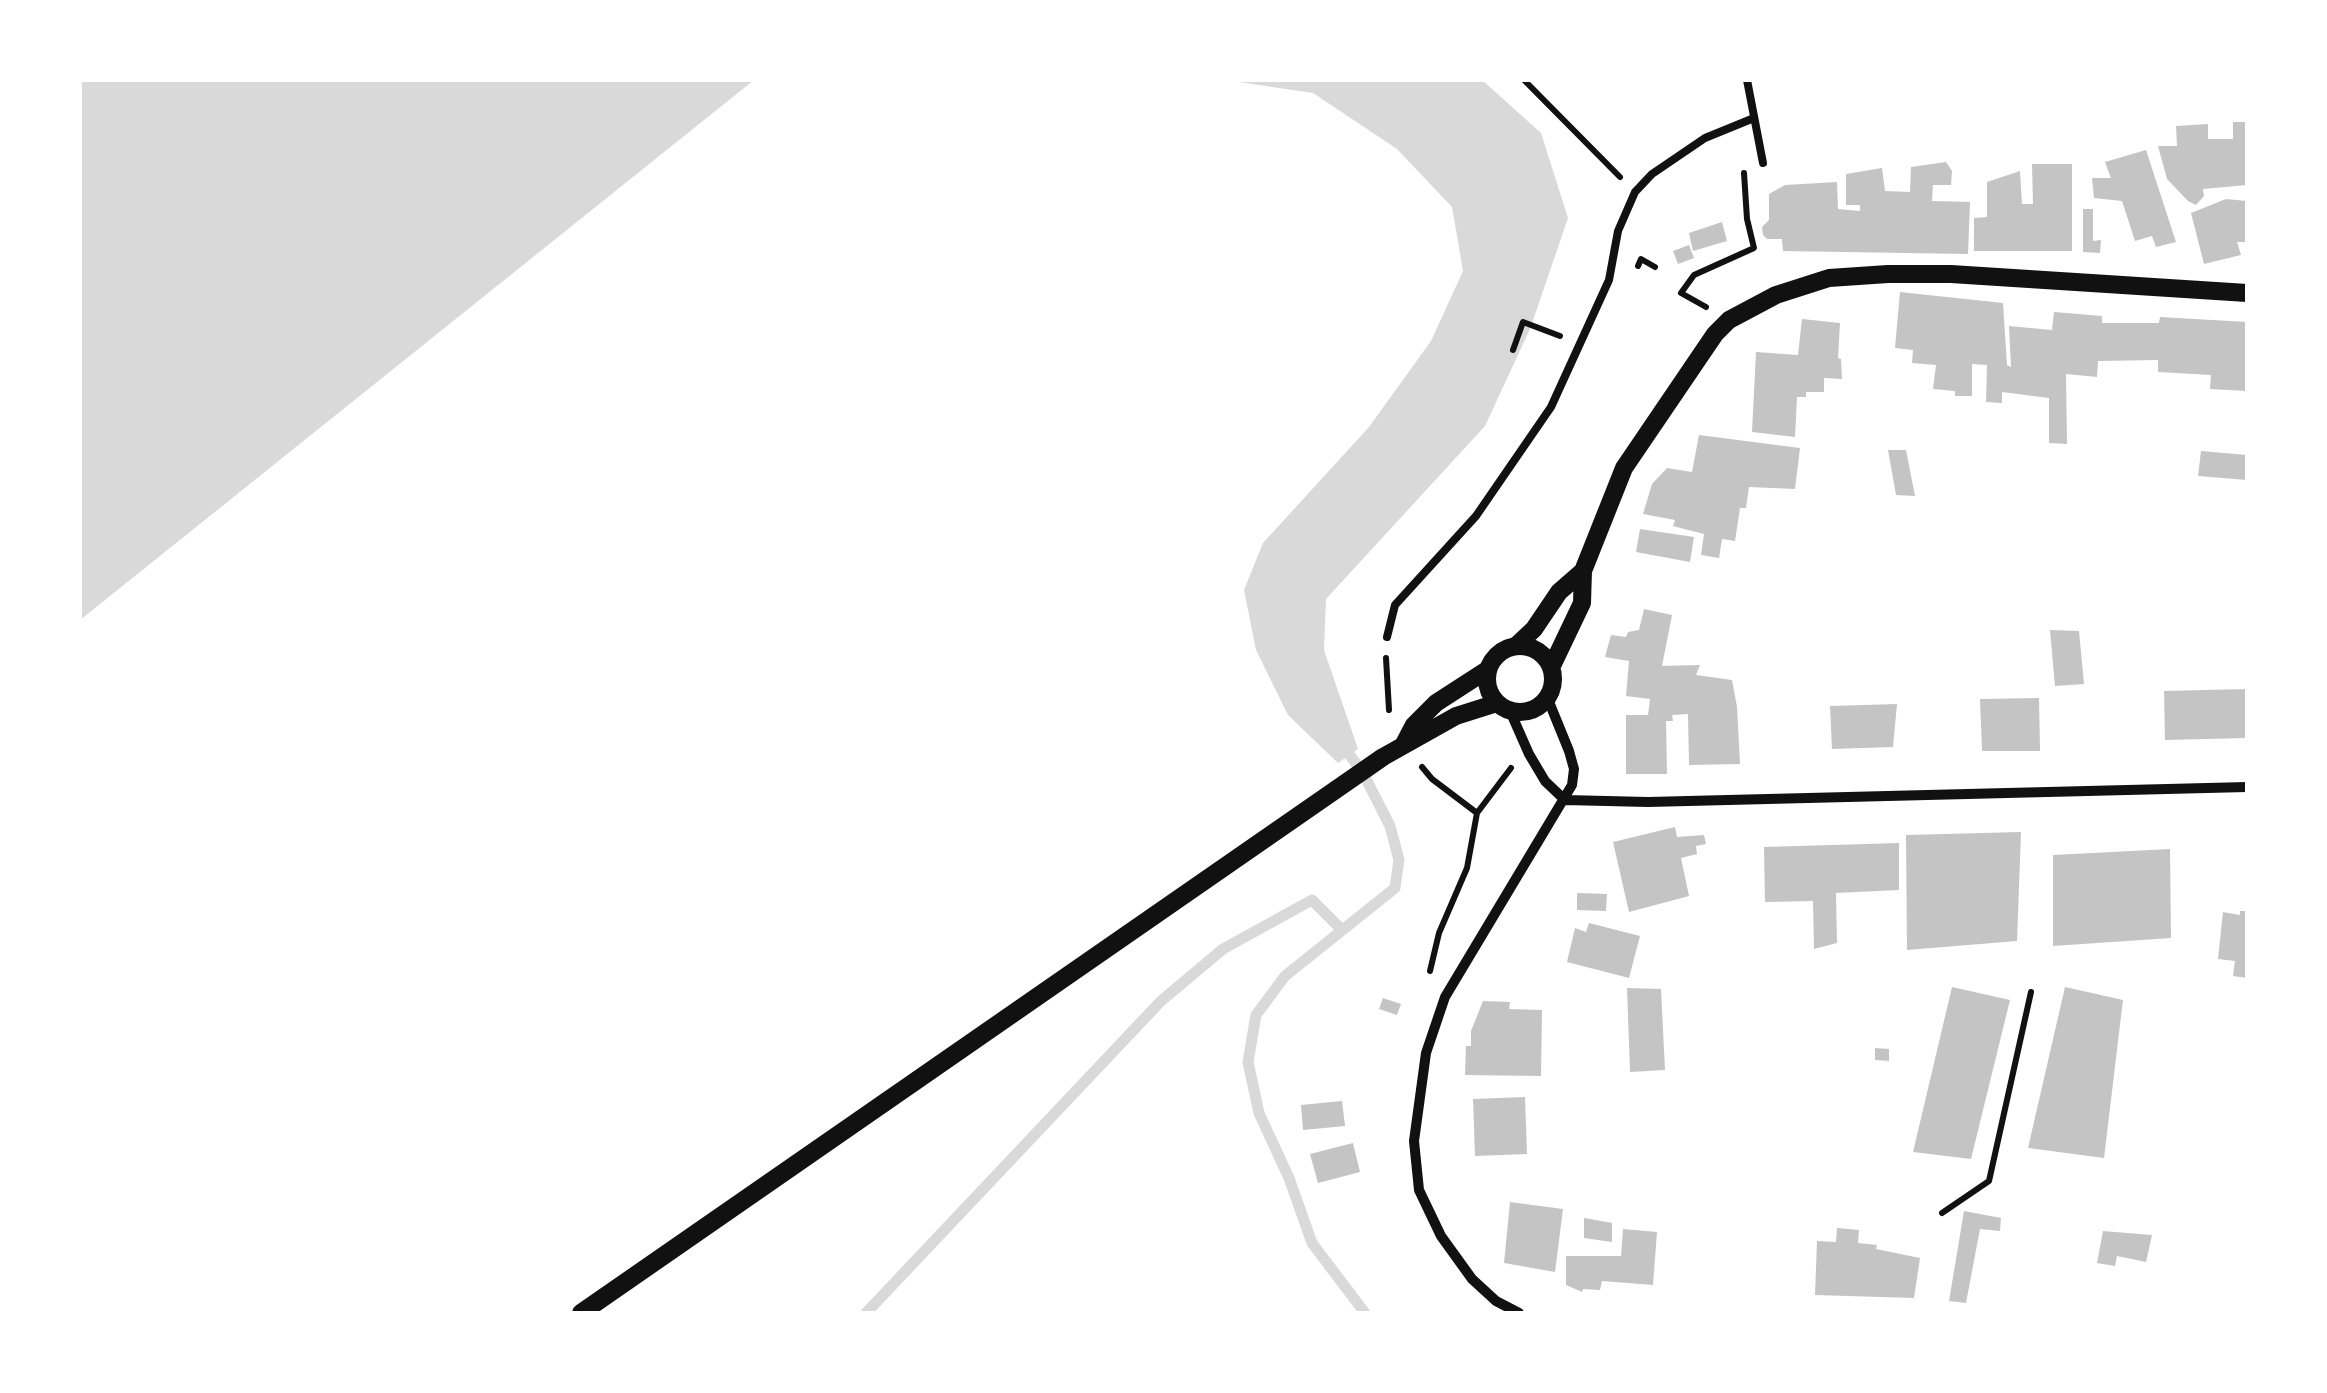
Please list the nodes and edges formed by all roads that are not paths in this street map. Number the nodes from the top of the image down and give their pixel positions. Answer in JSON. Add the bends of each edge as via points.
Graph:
{"nodes":[{"id":1,"x":1747,"y":80,"type":"edge"},
{"id":2,"x":1754,"y":118,"type":"junction"},
{"id":3,"x":1763,"y":163,"type":"dead end"},
{"id":4,"x":2247,"y":293,"type":"edge"},
{"id":5,"x":1583,"y":571,"type":"junction"},
{"id":6,"x":1386,"y":636,"type":"dead end"},
{"id":7,"x":1518,"y":645,"type":"junction"},
{"id":8,"x":1551,"y":668,"type":"junction"},
{"id":9,"x":1488,"y":670,"type":"junction"},
{"id":10,"x":1548,"y":697,"type":"junction"},
{"id":11,"x":1504,"y":707,"type":"junction"},
{"id":12,"x":1404,"y":744,"type":"junction"},
{"id":13,"x":2247,"y":787,"type":"edge"},
{"id":14,"x":1564,"y":800,"type":"junction"},
{"id":15,"x":580,"y":1313,"type":"edge"},
{"id":16,"x":1519,"y":1313,"type":"edge"}],
"edges":[{"from":1,"to":2,"type":"lane"},
{"from":2,"to":3,"type":"lane"},
{"from":2,"to":6,"type":"lane","via":[[1705,138],[1635,192],[1618,231],[1609,280],[1551,407],[1476,516],[1395,604]]},
{"from":4,"to":5,"type":"street","via":[[1888,274],[1829,278],[1776,295],[1714,334],[1624,468]]},
{"from":5,"to":7,"type":"street"},
{"from":5,"to":8,"type":"street","via":[[1582,603]]},
{"from":7,"to":8,"type":"street","via":[[1542,654]]},
{"from":7,"to":9,"type":"street","via":[[1495,656]]},
{"from":8,"to":10,"type":"street"},
{"from":9,"to":11,"type":"street","via":[[1487,685]]},
{"from":9,"to":12,"type":"street","via":[[1436,704]]},
{"from":10,"to":11,"type":"street","via":[[1531,710]]},
{"from":10,"to":14,"type":"street","via":[[1574,769]]},
{"from":11,"to":12,"type":"street","via":[[1456,716]]},
{"from":11,"to":14,"type":"street","via":[[1545,781]]},
{"from":12,"to":15,"type":"street"},
{"from":13,"to":14,"type":"street"},
{"from":14,"to":16,"type":"street","via":[[1445,997],[1426,1053],[1416,1115],[1420,1190],[1440,1236],[1472,1279]]}]}
